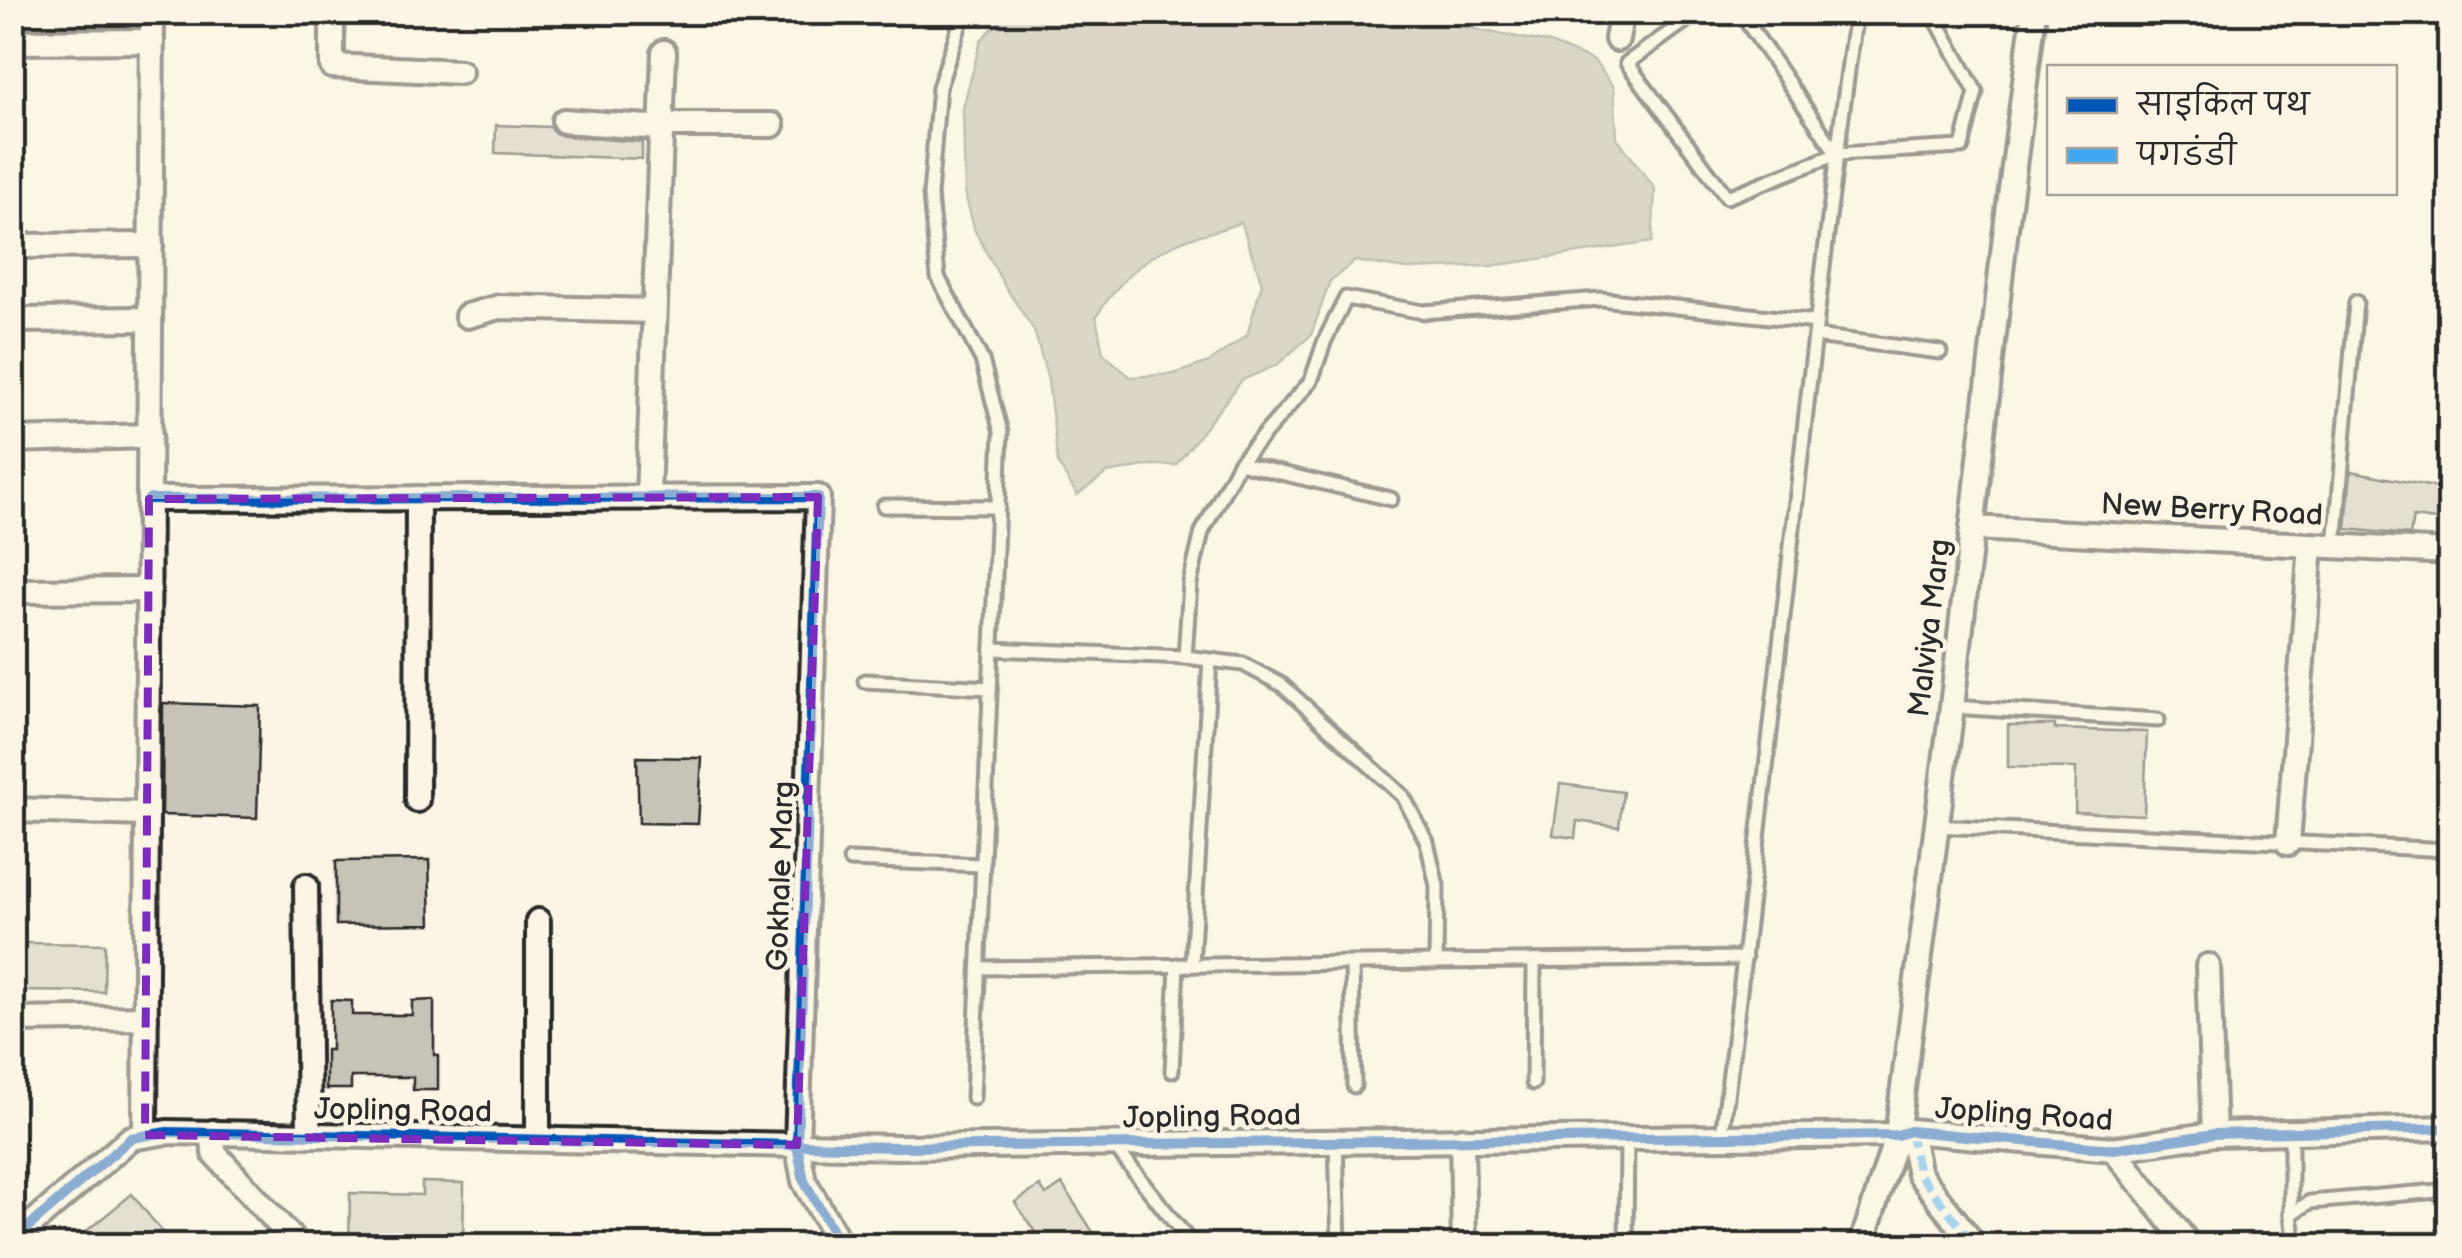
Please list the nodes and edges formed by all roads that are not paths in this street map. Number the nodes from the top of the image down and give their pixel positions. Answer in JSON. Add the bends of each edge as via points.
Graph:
{"nodes":[{"id":1,"x":152,"y":12,"type":"edge"},
{"id":2,"x":332,"y":12,"type":"edge"},
{"id":3,"x":964,"y":12,"type":"edge"},
{"id":4,"x":1622,"y":12,"type":"edge"},
{"id":5,"x":1698,"y":12,"type":"edge"},
{"id":6,"x":1740,"y":12,"type":"edge"},
{"id":7,"x":1856,"y":12,"type":"edge"},
{"id":8,"x":1932,"y":12,"type":"edge"},
{"id":9,"x":2034,"y":12,"type":"edge"},
{"id":10,"x":1617,"y":39,"type":"dead end"},
{"id":11,"x":12,"y":42,"type":"edge"},
{"id":12,"x":152,"y":42,"type":"junction"},
{"id":13,"x":664,"y":52,"type":"dead end"},
{"id":14,"x":460,"y":72,"type":"dead end"},
{"id":15,"x":564,"y":121,"type":"dead end"},
{"id":16,"x":772,"y":125,"type":"dead end"},
{"id":17,"x":661,"y":128,"type":"junction"},
{"id":18,"x":1837,"y":154,"type":"junction"},
{"id":19,"x":151,"y":245,"type":"junction"},
{"id":20,"x":12,"y":246,"type":"edge"},
{"id":21,"x":2356,"y":302,"type":"dead end"},
{"id":22,"x":654,"y":311,"type":"junction"},
{"id":23,"x":467,"y":316,"type":"dead end"},
{"id":24,"x":150,"y":318,"type":"junction"},
{"id":25,"x":12,"y":320,"type":"edge"},
{"id":26,"x":1816,"y":329,"type":"junction"},
{"id":27,"x":1940,"y":352,"type":"dead end"},
{"id":28,"x":150,"y":436,"type":"junction"},
{"id":29,"x":12,"y":440,"type":"edge"},
{"id":30,"x":1238,"y":463,"type":"junction"},
{"id":31,"x":418,"y":498,"type":"junction"},
{"id":32,"x":648,"y":498,"type":"junction"},
{"id":33,"x":150,"y":499,"type":"junction"},
{"id":34,"x":1391,"y":499,"type":"dead end"},
{"id":35,"x":884,"y":506,"type":"dead end"},
{"id":36,"x":998,"y":507,"type":"junction"},
{"id":37,"x":1972,"y":528,"type":"junction"},
{"id":38,"x":2311,"y":545,"type":"junction"},
{"id":39,"x":2335,"y":546,"type":"junction"},
{"id":40,"x":2450,"y":552,"type":"edge"},
{"id":41,"x":149,"y":590,"type":"junction"},
{"id":42,"x":12,"y":591,"type":"edge"},
{"id":43,"x":992,"y":649,"type":"junction"},
{"id":44,"x":1185,"y":657,"type":"junction"},
{"id":45,"x":1210,"y":660,"type":"junction"},
{"id":46,"x":865,"y":681,"type":"dead end"},
{"id":47,"x":990,"y":688,"type":"junction"},
{"id":48,"x":1952,"y":707,"type":"junction"},
{"id":49,"x":2158,"y":720,"type":"dead end"},
{"id":50,"x":417,"y":800,"type":"dead end"},
{"id":51,"x":12,"y":810,"type":"edge"},
{"id":52,"x":147,"y":814,"type":"junction"},
{"id":53,"x":1936,"y":826,"type":"junction"},
{"id":54,"x":2288,"y":843,"type":"junction"},
{"id":55,"x":2450,"y":850,"type":"edge"},
{"id":56,"x":850,"y":860,"type":"dead end"},
{"id":57,"x":983,"y":865,"type":"junction"},
{"id":58,"x":306,"y":886,"type":"dead end"},
{"id":59,"x":538,"y":921,"type":"dead end"},
{"id":60,"x":1745,"y":958,"type":"junction"},
{"id":61,"x":1534,"y":961,"type":"junction"},
{"id":62,"x":1436,"y":962,"type":"junction"},
{"id":63,"x":1352,"y":963,"type":"junction"},
{"id":64,"x":1192,"y":965,"type":"junction"},
{"id":65,"x":1177,"y":966,"type":"junction"},
{"id":66,"x":2208,"y":966,"type":"dead end"},
{"id":67,"x":979,"y":968,"type":"junction"},
{"id":68,"x":146,"y":1018,"type":"junction"},
{"id":69,"x":12,"y":1020,"type":"edge"},
{"id":70,"x":1172,"y":1071,"type":"dead end"},
{"id":71,"x":1532,"y":1083,"type":"dead end"},
{"id":72,"x":1354,"y":1086,"type":"dead end"},
{"id":73,"x":973,"y":1098,"type":"dead end"},
{"id":74,"x":2450,"y":1128,"type":"edge"},
{"id":75,"x":213,"y":1132,"type":"junction"},
{"id":76,"x":1904,"y":1133,"type":"junction"},
{"id":77,"x":2291,"y":1133,"type":"junction"},
{"id":78,"x":309,"y":1134,"type":"junction"},
{"id":79,"x":2214,"y":1134,"type":"junction"},
{"id":80,"x":1722,"y":1135,"type":"junction"},
{"id":81,"x":145,"y":1136,"type":"junction"},
{"id":82,"x":1626,"y":1136,"type":"junction"},
{"id":83,"x":538,"y":1139,"type":"junction"},
{"id":84,"x":1462,"y":1139,"type":"junction"},
{"id":85,"x":1336,"y":1140,"type":"junction"},
{"id":86,"x":1112,"y":1144,"type":"junction"},
{"id":87,"x":797,"y":1145,"type":"junction"},
{"id":88,"x":2113,"y":1150,"type":"junction"},
{"id":89,"x":2450,"y":1190,"type":"edge"},
{"id":90,"x":2292,"y":1214,"type":"junction"},
{"id":91,"x":12,"y":1241,"type":"edge"},
{"id":92,"x":300,"y":1246,"type":"edge"},
{"id":93,"x":841,"y":1246,"type":"edge"},
{"id":94,"x":1193,"y":1246,"type":"edge"},
{"id":95,"x":1339,"y":1246,"type":"edge"},
{"id":96,"x":1464,"y":1246,"type":"edge"},
{"id":97,"x":1626,"y":1246,"type":"edge"},
{"id":98,"x":1862,"y":1246,"type":"edge"},
{"id":99,"x":1975,"y":1246,"type":"edge"},
{"id":100,"x":2190,"y":1246,"type":"edge"},
{"id":101,"x":2295,"y":1246,"type":"edge"}],
"edges":[{"from":1,"to":12,"type":"street"},
{"from":2,"to":14,"type":"street","via":[[332,66]]},
{"from":3,"to":36,"type":"lane","via":[[939,86],[930,195],[938,278],[982,360],[1001,432]]},
{"from":4,"to":10,"type":"street"},
{"from":5,"to":18,"type":"lane","via":[[1628,64],[1728,197]]},
{"from":6,"to":18,"type":"lane"},
{"from":7,"to":18,"type":"lane"},
{"from":8,"to":18,"type":"lane","via":[[1976,92],[1962,147]]},
{"from":9,"to":37,"type":"street","name":"Malviya Marg"},
{"from":11,"to":12,"type":"street"},
{"from":12,"to":19,"type":"street"},
{"from":13,"to":17,"type":"street"},
{"from":15,"to":17,"type":"street"},
{"from":16,"to":17,"type":"street"},
{"from":17,"to":22,"type":"street"},
{"from":18,"to":26,"type":"lane"},
{"from":19,"to":20,"type":"street"},
{"from":19,"to":24,"type":"street"},
{"from":21,"to":39,"type":"lane"},
{"from":22,"to":23,"type":"street","via":[[499,307]]},
{"from":22,"to":32,"type":"street"},
{"from":24,"to":25,"type":"street"},
{"from":24,"to":28,"type":"street"},
{"from":26,"to":27,"type":"lane"},
{"from":26,"to":30,"type":"lane","via":[[1601,299],[1424,312],[1346,298],[1311,381]]},
{"from":26,"to":60,"type":"lane"},
{"from":28,"to":29,"type":"street"},
{"from":28,"to":33,"type":"street"},
{"from":30,"to":34,"type":"lane"},
{"from":30,"to":44,"type":"lane","via":[[1202,532],[1190,582]]},
{"from":31,"to":32,"type":"street"},
{"from":31,"to":33,"type":"street"},
{"from":31,"to":50,"type":"street"},
{"from":32,"to":87,"type":"street","name":"Gokhale Marg","via":[[818,498]]},
{"from":33,"to":41,"type":"street"},
{"from":35,"to":36,"type":"lane"},
{"from":36,"to":43,"type":"lane"},
{"from":37,"to":38,"type":"street","name":"New Berry Road"},
{"from":37,"to":48,"type":"street","name":"Malviya Marg"},
{"from":38,"to":39,"type":"street","name":"New Berry Road"},
{"from":38,"to":54,"type":"street"},
{"from":39,"to":40,"type":"street","name":"New Berry Road"},
{"from":41,"to":42,"type":"street"},
{"from":41,"to":52,"type":"street"},
{"from":43,"to":44,"type":"lane"},
{"from":43,"to":47,"type":"lane"},
{"from":44,"to":45,"type":"lane"},
{"from":45,"to":62,"type":"lane","via":[[1244,664],[1282,686],[1402,796],[1428,842],[1437,886]]},
{"from":45,"to":64,"type":"lane"},
{"from":46,"to":47,"type":"lane"},
{"from":47,"to":57,"type":"lane"},
{"from":48,"to":49,"type":"lane"},
{"from":48,"to":53,"type":"street","name":"Malviya Marg"},
{"from":51,"to":52,"type":"street"},
{"from":52,"to":68,"type":"street"},
{"from":53,"to":54,"type":"lane"},
{"from":53,"to":76,"type":"street","name":"Malviya Marg"},
{"from":54,"to":55,"type":"lane"},
{"from":56,"to":57,"type":"lane"},
{"from":57,"to":67,"type":"lane"},
{"from":58,"to":78,"type":"street"},
{"from":59,"to":83,"type":"street"},
{"from":60,"to":61,"type":"lane"},
{"from":60,"to":80,"type":"lane"},
{"from":61,"to":62,"type":"lane"},
{"from":61,"to":71,"type":"lane"},
{"from":62,"to":63,"type":"lane"},
{"from":63,"to":64,"type":"lane"},
{"from":63,"to":72,"type":"lane"},
{"from":64,"to":65,"type":"lane"},
{"from":65,"to":67,"type":"lane"},
{"from":65,"to":70,"type":"lane"},
{"from":66,"to":79,"type":"street"},
{"from":67,"to":73,"type":"lane"},
{"from":68,"to":69,"type":"street"},
{"from":68,"to":81,"type":"street"},
{"from":74,"to":77,"type":"street","name":"Jopling Road"},
{"from":75,"to":78,"type":"street","name":"Jopling Road"},
{"from":75,"to":81,"type":"street","name":"Jopling Road"},
{"from":75,"to":92,"type":"street","via":[[214,1153]]},
{"from":76,"to":80,"type":"street","name":"Jopling Road"},
{"from":76,"to":88,"type":"street","name":"Jopling Road"},
{"from":76,"to":98,"type":"street","name":"Malviya Marg"},
{"from":76,"to":99,"type":"street","via":[[1919,1174]]},
{"from":77,"to":79,"type":"street","name":"Jopling Road"},
{"from":77,"to":90,"type":"lane"},
{"from":78,"to":83,"type":"street","name":"Jopling Road"},
{"from":79,"to":88,"type":"street","name":"Jopling Road"},
{"from":80,"to":82,"type":"street","name":"Jopling Road"},
{"from":81,"to":91,"type":"street","name":"Jopling Road","via":[[131,1138]]},
{"from":82,"to":84,"type":"street","name":"Jopling Road"},
{"from":82,"to":97,"type":"lane"},
{"from":83,"to":87,"type":"street","name":"Jopling Road"},
{"from":84,"to":85,"type":"street","name":"Jopling Road"},
{"from":84,"to":96,"type":"street"},
{"from":85,"to":86,"type":"street","name":"Jopling Road"},
{"from":85,"to":95,"type":"lane"},
{"from":86,"to":87,"type":"street","name":"Jopling Road"},
{"from":86,"to":94,"type":"lane"},
{"from":87,"to":93,"type":"street","name":"Gokhale Marg","via":[[804,1181]]},
{"from":88,"to":100,"type":"street"},
{"from":89,"to":90,"type":"lane","via":[[2310,1202]]},
{"from":90,"to":101,"type":"lane"}]}
